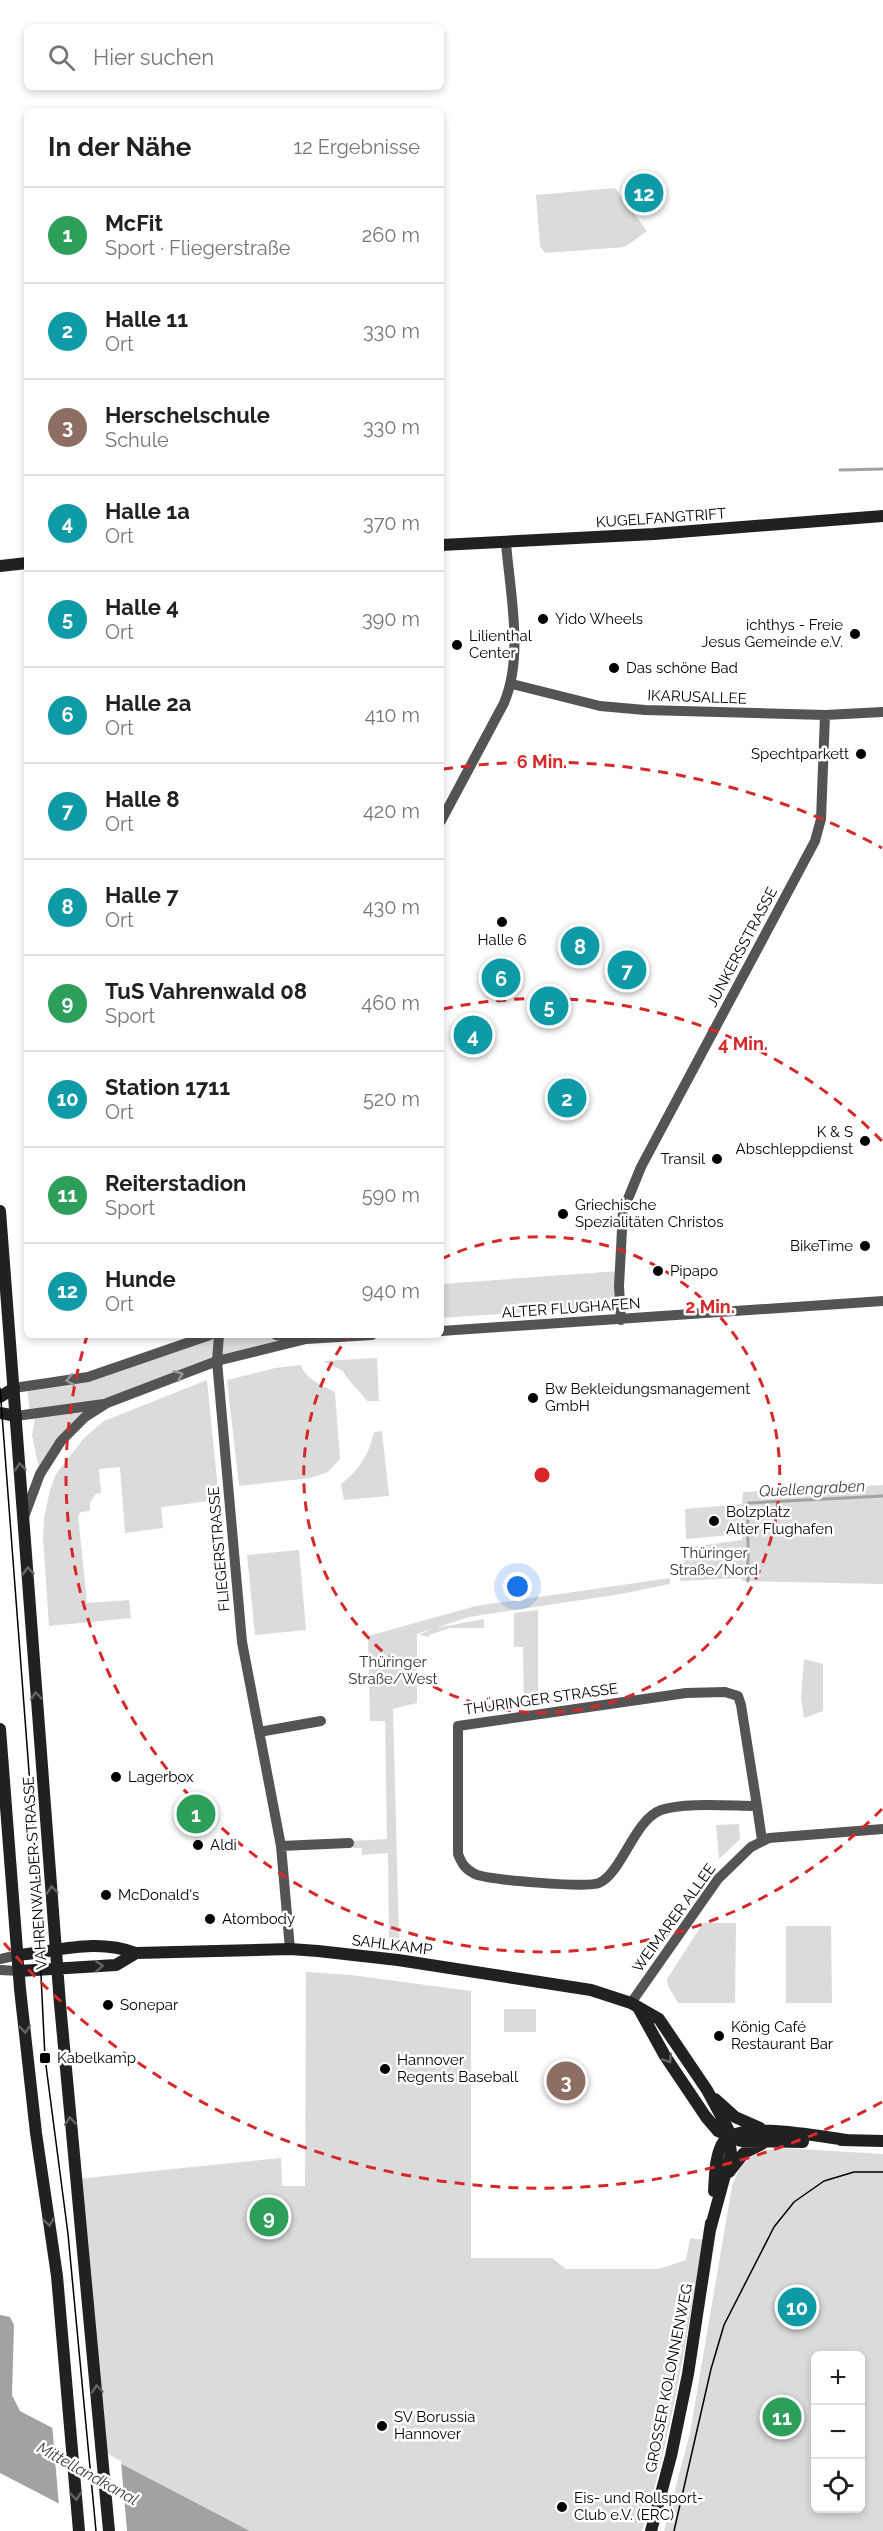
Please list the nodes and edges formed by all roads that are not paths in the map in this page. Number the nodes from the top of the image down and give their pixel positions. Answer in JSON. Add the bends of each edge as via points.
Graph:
{"nodes":[{"id":1,"x":883,"y":516,"type":"edge"},
{"id":2,"x":507,"y":543,"type":"junction"},
{"id":3,"x":444,"y":545,"type":"edge"},
{"id":4,"x":24,"y":563,"type":"edge"},
{"id":5,"x":0,"y":566,"type":"edge"},
{"id":6,"x":512,"y":684,"type":"junction"},
{"id":7,"x":883,"y":712,"type":"edge"},
{"id":8,"x":825,"y":715,"type":"junction"},
{"id":9,"x":444,"y":815,"type":"edge"},
{"id":10,"x":0,"y":1211,"type":"edge"},
{"id":11,"x":883,"y":1301,"type":"edge"},
{"id":12,"x":621,"y":1320,"type":"junction"},
{"id":13,"x":444,"y":1331,"type":"edge"},
{"id":14,"x":201,"y":1338,"type":"edge"},
{"id":15,"x":219,"y":1338,"type":"edge"},
{"id":16,"x":298,"y":1338,"type":"edge"},
{"id":17,"x":322,"y":1338,"type":"edge"},
{"id":18,"x":306,"y":1339,"type":"junction"},
{"id":19,"x":217,"y":1361,"type":"junction"},
{"id":20,"x":14,"y":1389,"type":"junction"},
{"id":21,"x":0,"y":1397,"type":"edge"},
{"id":22,"x":107,"y":1403,"type":"junction"},
{"id":23,"x":0,"y":1413,"type":"edge"},
{"id":24,"x":16,"y":1416,"type":"junction"},
{"id":25,"x":24,"y":1517,"type":"junction"},
{"id":26,"x":321,"y":1721,"type":"dead end"},
{"id":27,"x":0,"y":1730,"type":"edge"},
{"id":28,"x":259,"y":1732,"type":"junction"},
{"id":29,"x":757,"y":1806,"type":"junction"},
{"id":30,"x":883,"y":1829,"type":"edge"},
{"id":31,"x":762,"y":1840,"type":"junction"},
{"id":32,"x":349,"y":1843,"type":"dead end"},
{"id":33,"x":281,"y":1846,"type":"junction"},
{"id":34,"x":56,"y":1948,"type":"junction"},
{"id":35,"x":290,"y":1949,"type":"junction"},
{"id":36,"x":136,"y":1953,"type":"junction"},
{"id":37,"x":18,"y":1955,"type":"junction"},
{"id":38,"x":0,"y":1959,"type":"edge"},
{"id":39,"x":57,"y":1969,"type":"junction"},
{"id":40,"x":0,"y":1970,"type":"edge"},
{"id":41,"x":19,"y":1971,"type":"junction"},
{"id":42,"x":635,"y":2006,"type":"junction"},
{"id":43,"x":707,"y":2090,"type":"junction"},
{"id":44,"x":706,"y":2117,"type":"junction"},
{"id":45,"x":773,"y":2132,"type":"junction"},
{"id":46,"x":730,"y":2136,"type":"junction"},
{"id":47,"x":847,"y":2140,"type":"junction"},
{"id":48,"x":883,"y":2141,"type":"edge"},
{"id":49,"x":766,"y":2143,"type":"junction"},
{"id":50,"x":718,"y":2156,"type":"junction"},
{"id":51,"x":723,"y":2181,"type":"junction"},
{"id":52,"x":710,"y":2230,"type":"junction"},
{"id":53,"x":78,"y":2525,"type":"edge"},
{"id":54,"x":109,"y":2531,"type":"edge"},
{"id":55,"x":651,"y":2531,"type":"edge"}],
"edges":[{"from":1,"to":2,"type":"street","name":"KUGELFANGTRIFT"},
{"from":2,"to":3,"type":"street","name":"KUGELFANGTRIFT"},
{"from":2,"to":6,"type":"street","via":[[514,649]]},
{"from":4,"to":5,"type":"street"},
{"from":6,"to":8,"type":"street","name":"IKARUSALLEE","via":[[600,706]]},
{"from":6,"to":9,"type":"street"},
{"from":7,"to":8,"type":"street","name":"IKARUSALLEE"},
{"from":8,"to":12,"type":"street","name":"JUNKERSSTRASSE","via":[[822,819],[815,841],[641,1167],[623,1211]]},
{"from":10,"to":20,"type":"street","name":"VAHRENWALDER STRASSE"},
{"from":11,"to":12,"type":"street","name":"ALTER FLUGHAFEN"},
{"from":12,"to":13,"type":"street","name":"ALTER FLUGHAFEN"},
{"from":14,"to":20,"type":"street","one_way":true,"via":[[88,1377]]},
{"from":15,"to":19,"type":"street","name":"FLIEGERSTRASSE"},
{"from":16,"to":18,"type":"street"},
{"from":17,"to":18,"type":"street"},
{"from":18,"to":19,"type":"street"},
{"from":22,"to":19,"type":"street","one_way":true},
{"from":19,"to":28,"type":"street","name":"FLIEGERSTRASSE","via":[[242,1642]]},
{"from":20,"to":21,"type":"street"},
{"from":20,"to":24,"type":"street","name":"VAHRENWALDER STRASSE"},
{"from":22,"to":24,"type":"street"},
{"from":22,"to":25,"type":"street","via":[[85,1417],[61,1441],[40,1474]]},
{"from":23,"to":24,"type":"street"},
{"from":25,"to":24,"type":"street","name":"VAHRENWALDER STRASSE","one_way":true},
{"from":34,"to":25,"type":"street","name":"VAHRENWALDER STRASSE","one_way":true},
{"from":26,"to":28,"type":"street"},
{"from":27,"to":37,"type":"street","name":"VAHRENWALDER STRASSE"},
{"from":28,"to":33,"type":"street","name":"FLIEGERSTRASSE"},
{"from":29,"to":29,"type":"street","name":"THÜRINGER STRASSE","via":[[741,1705],[738,1696],[725,1692],[686,1693],[458,1726],[458,1854],[463,1866],[486,1878],[598,1884],[608,1876],[645,1822],[658,1811],[672,1807]]},
{"from":29,"to":31,"type":"street","name":"THÜRINGER STRASSE"},
{"from":30,"to":31,"type":"street"},
{"from":31,"to":42,"type":"street","name":"WEIMARER ALLEE","via":[[718,1879]]},
{"from":32,"to":33,"type":"street"},
{"from":33,"to":35,"type":"street","name":"FLIEGERSTRASSE"},
{"from":34,"to":36,"type":"street","name":"SAHLKAMP","via":[[116,1945]]},
{"from":34,"to":37,"type":"street","name":"SAHLKAMP"},
{"from":34,"to":39,"type":"street","name":"VAHRENWALDER STRASSE"},
{"from":35,"to":36,"type":"street","name":"SAHLKAMP"},
{"from":35,"to":42,"type":"street","name":"SAHLKAMP","via":[[377,1957],[591,1990]]},
{"from":39,"to":36,"type":"street","name":"SAHLKAMP","one_way":true,"via":[[116,1965]]},
{"from":37,"to":38,"type":"street"},
{"from":37,"to":41,"type":"street","name":"VAHRENWALDER STRASSE"},
{"from":39,"to":41,"type":"street","name":"SAHLKAMP"},
{"from":54,"to":39,"type":"street","name":"VAHRENWALDER STRASSE","one_way":true},
{"from":40,"to":41,"type":"street"},
{"from":41,"to":53,"type":"street","name":"VAHRENWALDER STRASSE","one_way":true,"via":[[36,2133],[57,2276]]},
{"from":42,"to":43,"type":"street","name":"SAHLKAMP","via":[[653,2014],[664,2025]]},
{"from":42,"to":44,"type":"street","name":"SAHLKAMP","one_way":true},
{"from":43,"to":45,"type":"street","name":"SAHLKAMP","via":[[735,2117]]},
{"from":43,"to":46,"type":"street","name":"SAHLKAMP"},
{"from":44,"to":46,"type":"street","name":"SAHLKAMP","via":[[718,2131]]},
{"from":44,"to":50,"type":"street","name":"GROSSER KOLONNENWEG"},
{"from":45,"to":46,"type":"street","name":"SAHLKAMP","via":[[745,2131]]},
{"from":45,"to":47,"type":"street","name":"SAHLKAMP"},
{"from":46,"to":49,"type":"street","name":"SAHLKAMP"},
{"from":46,"to":50,"type":"street","name":"GROSSER KOLONNENWEG"},
{"from":46,"to":51,"type":"street","name":"GROSSER KOLONNENWEG","via":[[731,2153]]},
{"from":47,"to":48,"type":"street","name":"SAHLKAMP"},
{"from":47,"to":49,"type":"street","name":"SAHLKAMP"},
{"from":49,"to":51,"type":"street","name":"SAHLKAMP","via":[[744,2153]]},
{"from":50,"to":52,"type":"street","name":"GROSSER KOLONNENWEG"},
{"from":51,"to":52,"type":"street","name":"GROSSER KOLONNENWEG"},
{"from":52,"to":55,"type":"street","name":"GROSSER KOLONNENWEG","via":[[688,2374]]}]}
